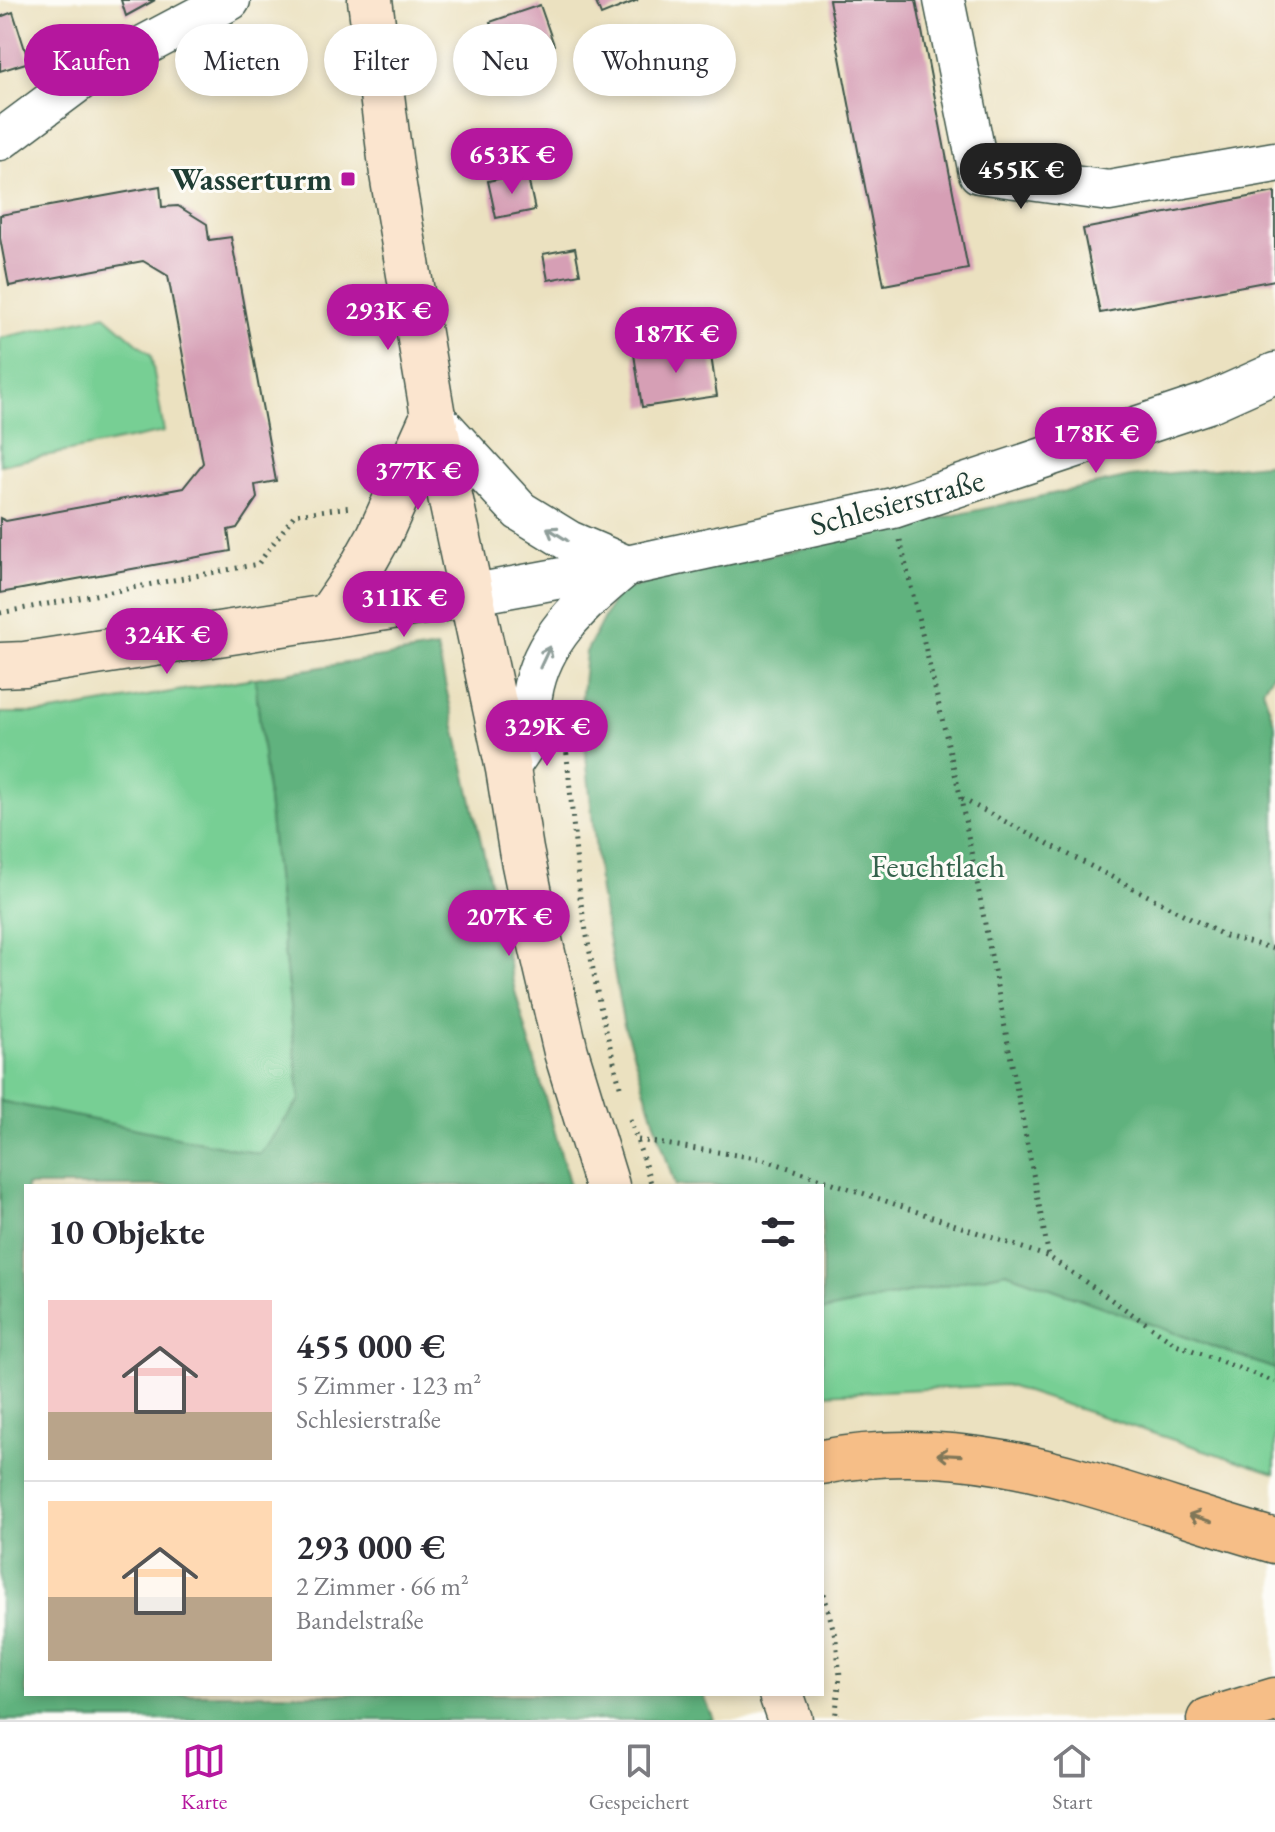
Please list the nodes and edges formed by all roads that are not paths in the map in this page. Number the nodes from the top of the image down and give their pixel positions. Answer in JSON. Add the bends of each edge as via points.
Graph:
{"nodes":[{"id":1,"x":230,"y":0,"type":"edge"},
{"id":2,"x":370,"y":0,"type":"edge"},
{"id":3,"x":944,"y":0,"type":"edge"},
{"id":4,"x":0,"y":140,"type":"edge"},
{"id":5,"x":1275,"y":162,"type":"edge"},
{"id":6,"x":1275,"y":373,"type":"edge"},
{"id":7,"x":1275,"y":400,"type":"edge"},
{"id":8,"x":1208,"y":403,"type":"junction"},
{"id":9,"x":433,"y":416,"type":"junction"},
{"id":10,"x":627,"y":566,"type":"junction"},
{"id":11,"x":469,"y":595,"type":"junction"},
{"id":12,"x":328,"y":617,"type":"junction"},
{"id":13,"x":0,"y":665,"type":"edge"},
{"id":14,"x":508,"y":769,"type":"junction"},
{"id":15,"x":606,"y":1184,"type":"edge"},
{"id":16,"x":824,"y":1462,"type":"edge"},
{"id":17,"x":1275,"y":1541,"type":"edge"},
{"id":18,"x":782,"y":1696,"type":"edge"},
{"id":19,"x":1275,"y":1700,"type":"edge"},
{"id":20,"x":790,"y":1720,"type":"edge"},
{"id":21,"x":1209,"y":1720,"type":"edge"}],
"edges":[{"from":1,"to":4,"type":"street","via":[[83,78]]},
{"from":2,"to":9,"type":"main road","via":[[392,174]]},
{"from":3,"to":5,"type":"street","via":[[979,173],[1109,191]]},
{"from":6,"to":8,"type":"street","name":"Schlesierstraße"},
{"from":7,"to":8,"type":"street","name":"Schlesierstraße"},
{"from":8,"to":10,"type":"street","name":"Schlesierstraße","via":[[893,508]]},
{"from":10,"to":9,"type":"street","one_way":true,"via":[[569,541],[520,511]]},
{"from":9,"to":11,"type":"main road"},
{"from":9,"to":12,"type":"main road","via":[[379,536]]},
{"from":10,"to":11,"type":"street","name":"Schlesierstraße"},
{"from":14,"to":10,"type":"street","name":"Schlesierstraße","one_way":true,"via":[[531,733],[532,696],[554,637],[578,608]]},
{"from":11,"to":12,"type":"main road"},
{"from":11,"to":14,"type":"main road"},
{"from":12,"to":13,"type":"main road"},
{"from":14,"to":15,"type":"main road","via":[[566,1052]]},
{"from":17,"to":16,"type":"main road","one_way":true,"via":[[1019,1464],[951,1454]]},
{"from":18,"to":20,"type":"main road"},
{"from":19,"to":21,"type":"main road"}]}
